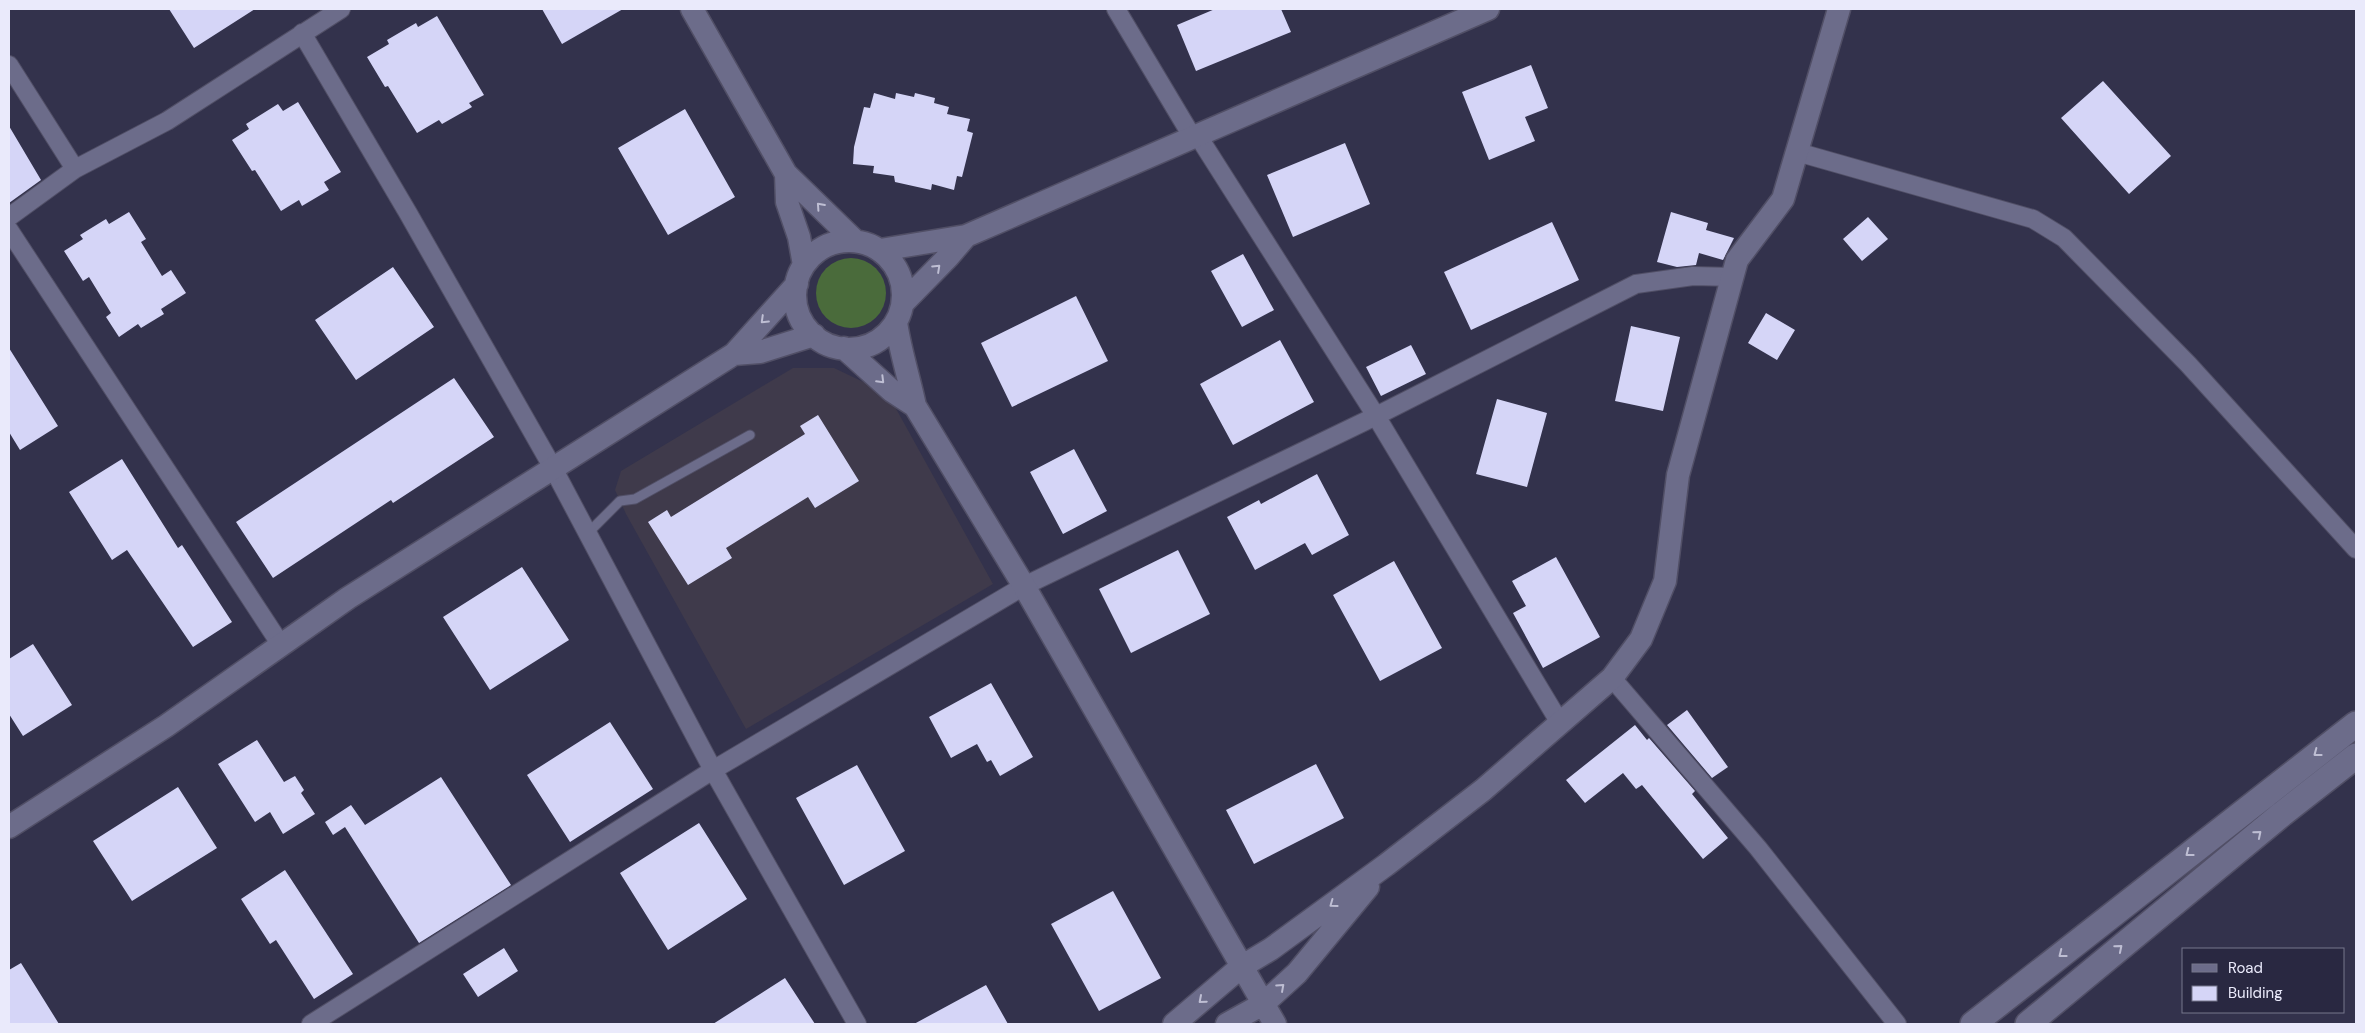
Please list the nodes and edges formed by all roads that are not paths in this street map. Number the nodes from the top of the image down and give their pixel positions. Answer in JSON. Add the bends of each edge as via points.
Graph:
{"nodes":[{"id":1,"x":341,"y":9,"type":"edge"},
{"id":2,"x":692,"y":9,"type":"edge"},
{"id":3,"x":1116,"y":9,"type":"edge"},
{"id":4,"x":1488,"y":9,"type":"edge"},
{"id":5,"x":1839,"y":9,"type":"edge"},
{"id":6,"x":302,"y":33,"type":"junction"},
{"id":7,"x":9,"y":65,"type":"edge"},
{"id":8,"x":1196,"y":137,"type":"junction"},
{"id":9,"x":1797,"y":152,"type":"junction"},
{"id":10,"x":75,"y":169,"type":"junction"},
{"id":11,"x":786,"y":174,"type":"junction"},
{"id":12,"x":9,"y":217,"type":"edge"},
{"id":13,"x":9,"y":230,"type":"edge"},
{"id":14,"x":966,"y":236,"type":"junction"},
{"id":15,"x":854,"y":240,"type":"junction"},
{"id":16,"x":880,"y":250,"type":"junction"},
{"id":17,"x":800,"y":274,"type":"junction"},
{"id":18,"x":1732,"y":277,"type":"junction"},
{"id":19,"x":900,"y":312,"type":"junction"},
{"id":20,"x":814,"y":335,"type":"junction"},
{"id":21,"x":844,"y":348,"type":"junction"},
{"id":22,"x":734,"y":354,"type":"junction"},
{"id":23,"x":915,"y":406,"type":"junction"},
{"id":24,"x":1376,"y":416,"type":"junction"},
{"id":25,"x":750,"y":434,"type":"dead end"},
{"id":26,"x":553,"y":468,"type":"junction"},
{"id":27,"x":589,"y":532,"type":"junction"},
{"id":28,"x":2356,"y":549,"type":"edge"},
{"id":29,"x":1024,"y":586,"type":"junction"},
{"id":30,"x":281,"y":645,"type":"junction"},
{"id":31,"x":1612,"y":678,"type":"junction"},
{"id":32,"x":1560,"y":723,"type":"junction"},
{"id":33,"x":2356,"y":724,"type":"edge"},
{"id":34,"x":2356,"y":756,"type":"edge"},
{"id":35,"x":713,"y":770,"type":"junction"},
{"id":36,"x":9,"y":827,"type":"edge"},
{"id":37,"x":1386,"y":865,"type":"junction"},
{"id":38,"x":1241,"y":967,"type":"junction"},
{"id":39,"x":1263,"y":1004,"type":"junction"},
{"id":40,"x":310,"y":1024,"type":"edge"},
{"id":41,"x":857,"y":1024,"type":"edge"},
{"id":42,"x":1174,"y":1024,"type":"edge"},
{"id":43,"x":1227,"y":1024,"type":"edge"},
{"id":44,"x":1275,"y":1024,"type":"edge"},
{"id":45,"x":1897,"y":1024,"type":"edge"},
{"id":46,"x":1973,"y":1024,"type":"edge"},
{"id":47,"x":2028,"y":1024,"type":"edge"}],
"edges":[{"from":1,"to":6,"type":"street"},
{"from":2,"to":11,"type":"street"},
{"from":3,"to":8,"type":"street"},
{"from":4,"to":8,"type":"street"},
{"from":5,"to":9,"type":"street"},
{"from":6,"to":10,"type":"street","via":[[167,121]]},
{"from":6,"to":26,"type":"street"},
{"from":7,"to":10,"type":"street"},
{"from":8,"to":14,"type":"street"},
{"from":8,"to":24,"type":"street"},
{"from":9,"to":18,"type":"street","via":[[1783,199],[1737,260]]},
{"from":9,"to":28,"type":"street","via":[[2033,219],[2064,238],[2188,364]]},
{"from":10,"to":12,"type":"street"},
{"from":15,"to":11,"type":"street","one_way":true},
{"from":11,"to":17,"type":"street","via":[[787,202],[799,237]]},
{"from":13,"to":30,"type":"street"},
{"from":14,"to":16,"type":"street"},
{"from":19,"to":14,"type":"street","one_way":true},
{"from":15,"to":16,"type":"street"},
{"from":15,"to":17,"type":"street","via":[[823,247],[808,258]]},
{"from":16,"to":19,"type":"street","via":[[898,270],[902,283]]},
{"from":17,"to":20,"type":"street","via":[[795,292],[797,311]]},
{"from":17,"to":22,"type":"street","one_way":true},
{"from":18,"to":24,"type":"street","via":[[1693,276],[1636,284]]},
{"from":18,"to":31,"type":"street","via":[[1678,475],[1665,581],[1641,639]]},
{"from":19,"to":21,"type":"street","via":[[888,333],[873,344]]},
{"from":19,"to":23,"type":"street","via":[[900,349]]},
{"from":20,"to":21,"type":"street","via":[[836,348]]},
{"from":20,"to":22,"type":"street","via":[[760,352]]},
{"from":21,"to":23,"type":"street","one_way":true,"via":[[892,391]]},
{"from":22,"to":26,"type":"street"},
{"from":23,"to":29,"type":"street"},
{"from":24,"to":29,"type":"street"},
{"from":24,"to":32,"type":"street"},
{"from":25,"to":27,"type":"lane","via":[[635,499],[620,501]]},
{"from":26,"to":27,"type":"street"},
{"from":26,"to":30,"type":"street","via":[[348,598]]},
{"from":27,"to":35,"type":"street"},
{"from":29,"to":35,"type":"street"},
{"from":29,"to":38,"type":"street"},
{"from":30,"to":36,"type":"street","via":[[166,726]]},
{"from":31,"to":32,"type":"street"},
{"from":31,"to":45,"type":"street","via":[[1758,848]]},
{"from":32,"to":37,"type":"street","via":[[1484,790]]},
{"from":33,"to":46,"type":"main road","one_way":true},
{"from":47,"to":34,"type":"main road","one_way":true},
{"from":35,"to":40,"type":"street"},
{"from":35,"to":41,"type":"street"},
{"from":37,"to":38,"type":"street","one_way":true,"via":[[1271,949]]},
{"from":39,"to":37,"type":"street","one_way":true,"via":[[1297,973]]},
{"from":38,"to":39,"type":"street"},
{"from":38,"to":42,"type":"street","one_way":true},
{"from":39,"to":43,"type":"street"},
{"from":39,"to":44,"type":"street"}]}
